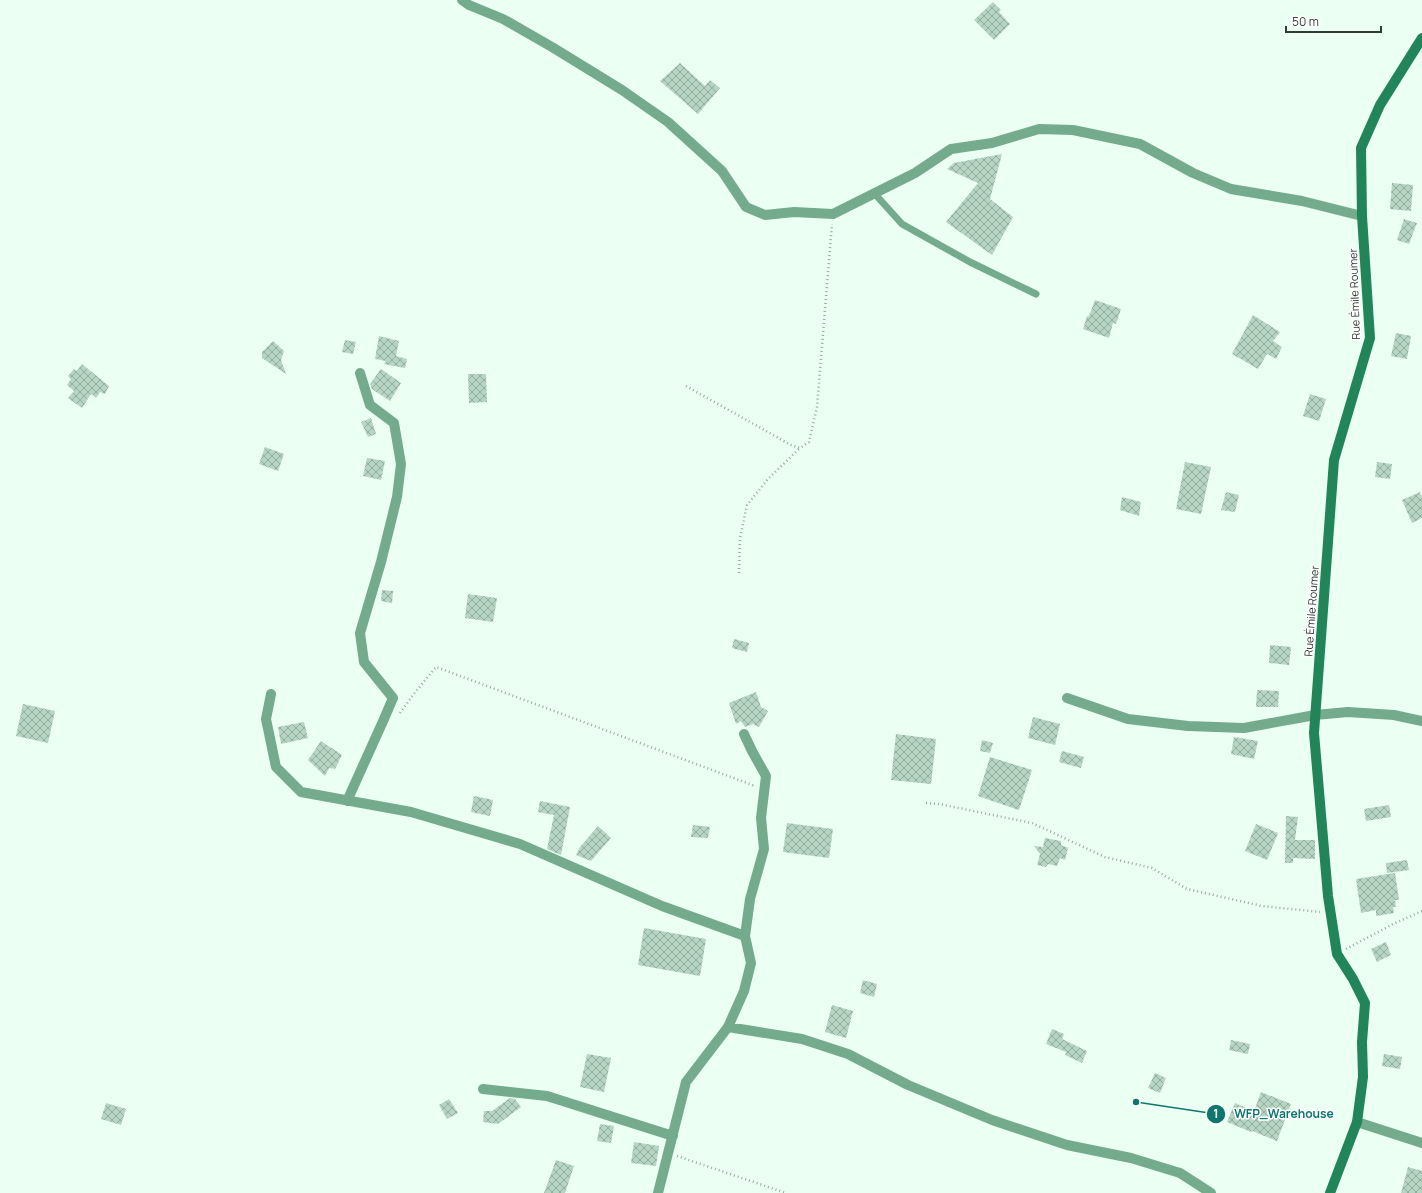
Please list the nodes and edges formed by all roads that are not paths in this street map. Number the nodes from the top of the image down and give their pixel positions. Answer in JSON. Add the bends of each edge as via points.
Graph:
{"nodes":[{"id":1,"x":462,"y":0,"type":"edge"},
{"id":2,"x":1422,"y":38,"type":"edge"},
{"id":3,"x":874,"y":193,"type":"junction"},
{"id":4,"x":1362,"y":216,"type":"junction"},
{"id":5,"x":1036,"y":294,"type":"dead end"},
{"id":6,"x":360,"y":373,"type":"dead end"},
{"id":7,"x":271,"y":694,"type":"dead end"},
{"id":8,"x":1067,"y":698,"type":"dead end"},
{"id":9,"x":1315,"y":715,"type":"junction"},
{"id":10,"x":1422,"y":721,"type":"edge"},
{"id":11,"x":744,"y":734,"type":"dead end"},
{"id":12,"x":346,"y":800,"type":"junction"},
{"id":13,"x":745,"y":936,"type":"junction"},
{"id":14,"x":728,"y":1027,"type":"junction"},
{"id":15,"x":483,"y":1089,"type":"dead end"},
{"id":16,"x":1357,"y":1122,"type":"junction"},
{"id":17,"x":673,"y":1136,"type":"junction"},
{"id":18,"x":1422,"y":1144,"type":"edge"},
{"id":19,"x":658,"y":1193,"type":"edge"},
{"id":20,"x":1211,"y":1193,"type":"edge"},
{"id":21,"x":1330,"y":1193,"type":"edge"}],
"edges":[{"from":1,"to":3,"type":"street","via":[[503,19],[552,47],[668,122],[722,171],[746,207],[765,215],[794,212],[833,214]]},
{"from":2,"to":4,"type":"street","name":"Rue Émile Roumer","via":[[1380,105],[1361,148]]},
{"from":3,"to":4,"type":"street","via":[[915,173],[951,149],[992,143],[1039,129],[1073,130],[1140,144],[1193,173],[1231,189],[1302,201]]},
{"from":3,"to":5,"type":"lane","via":[[902,224],[970,262]]},
{"from":4,"to":9,"type":"street","name":"Rue Émile Roumer","via":[[1370,338],[1334,460]]},
{"from":6,"to":12,"type":"street","via":[[370,405],[394,423],[401,464],[397,497],[360,633],[364,662],[393,698]]},
{"from":7,"to":12,"type":"street","via":[[266,718],[276,767],[301,792]]},
{"from":8,"to":9,"type":"street","via":[[1128,719],[1188,726],[1244,728]]},
{"from":9,"to":10,"type":"street","via":[[1348,712],[1394,715]]},
{"from":9,"to":16,"type":"street","name":"Rue Émile Roumer","via":[[1314,733],[1330,914],[1337,954],[1364,1003],[1363,1077]]},
{"from":11,"to":13,"type":"street","via":[[766,776],[761,818],[764,849],[750,899]]},
{"from":12,"to":13,"type":"street","via":[[411,812],[520,844],[662,906]]},
{"from":13,"to":14,"type":"street","via":[[751,963],[744,991]]},
{"from":14,"to":17,"type":"street","via":[[686,1082]]},
{"from":14,"to":20,"type":"street","via":[[802,1039],[848,1054],[908,1085],[992,1120],[1067,1145],[1131,1158],[1180,1173]]},
{"from":15,"to":17,"type":"street","via":[[547,1096]]},
{"from":16,"to":18,"type":"street"},
{"from":16,"to":21,"type":"street","name":"Rue Émile Roumer"},
{"from":17,"to":19,"type":"street"}]}
